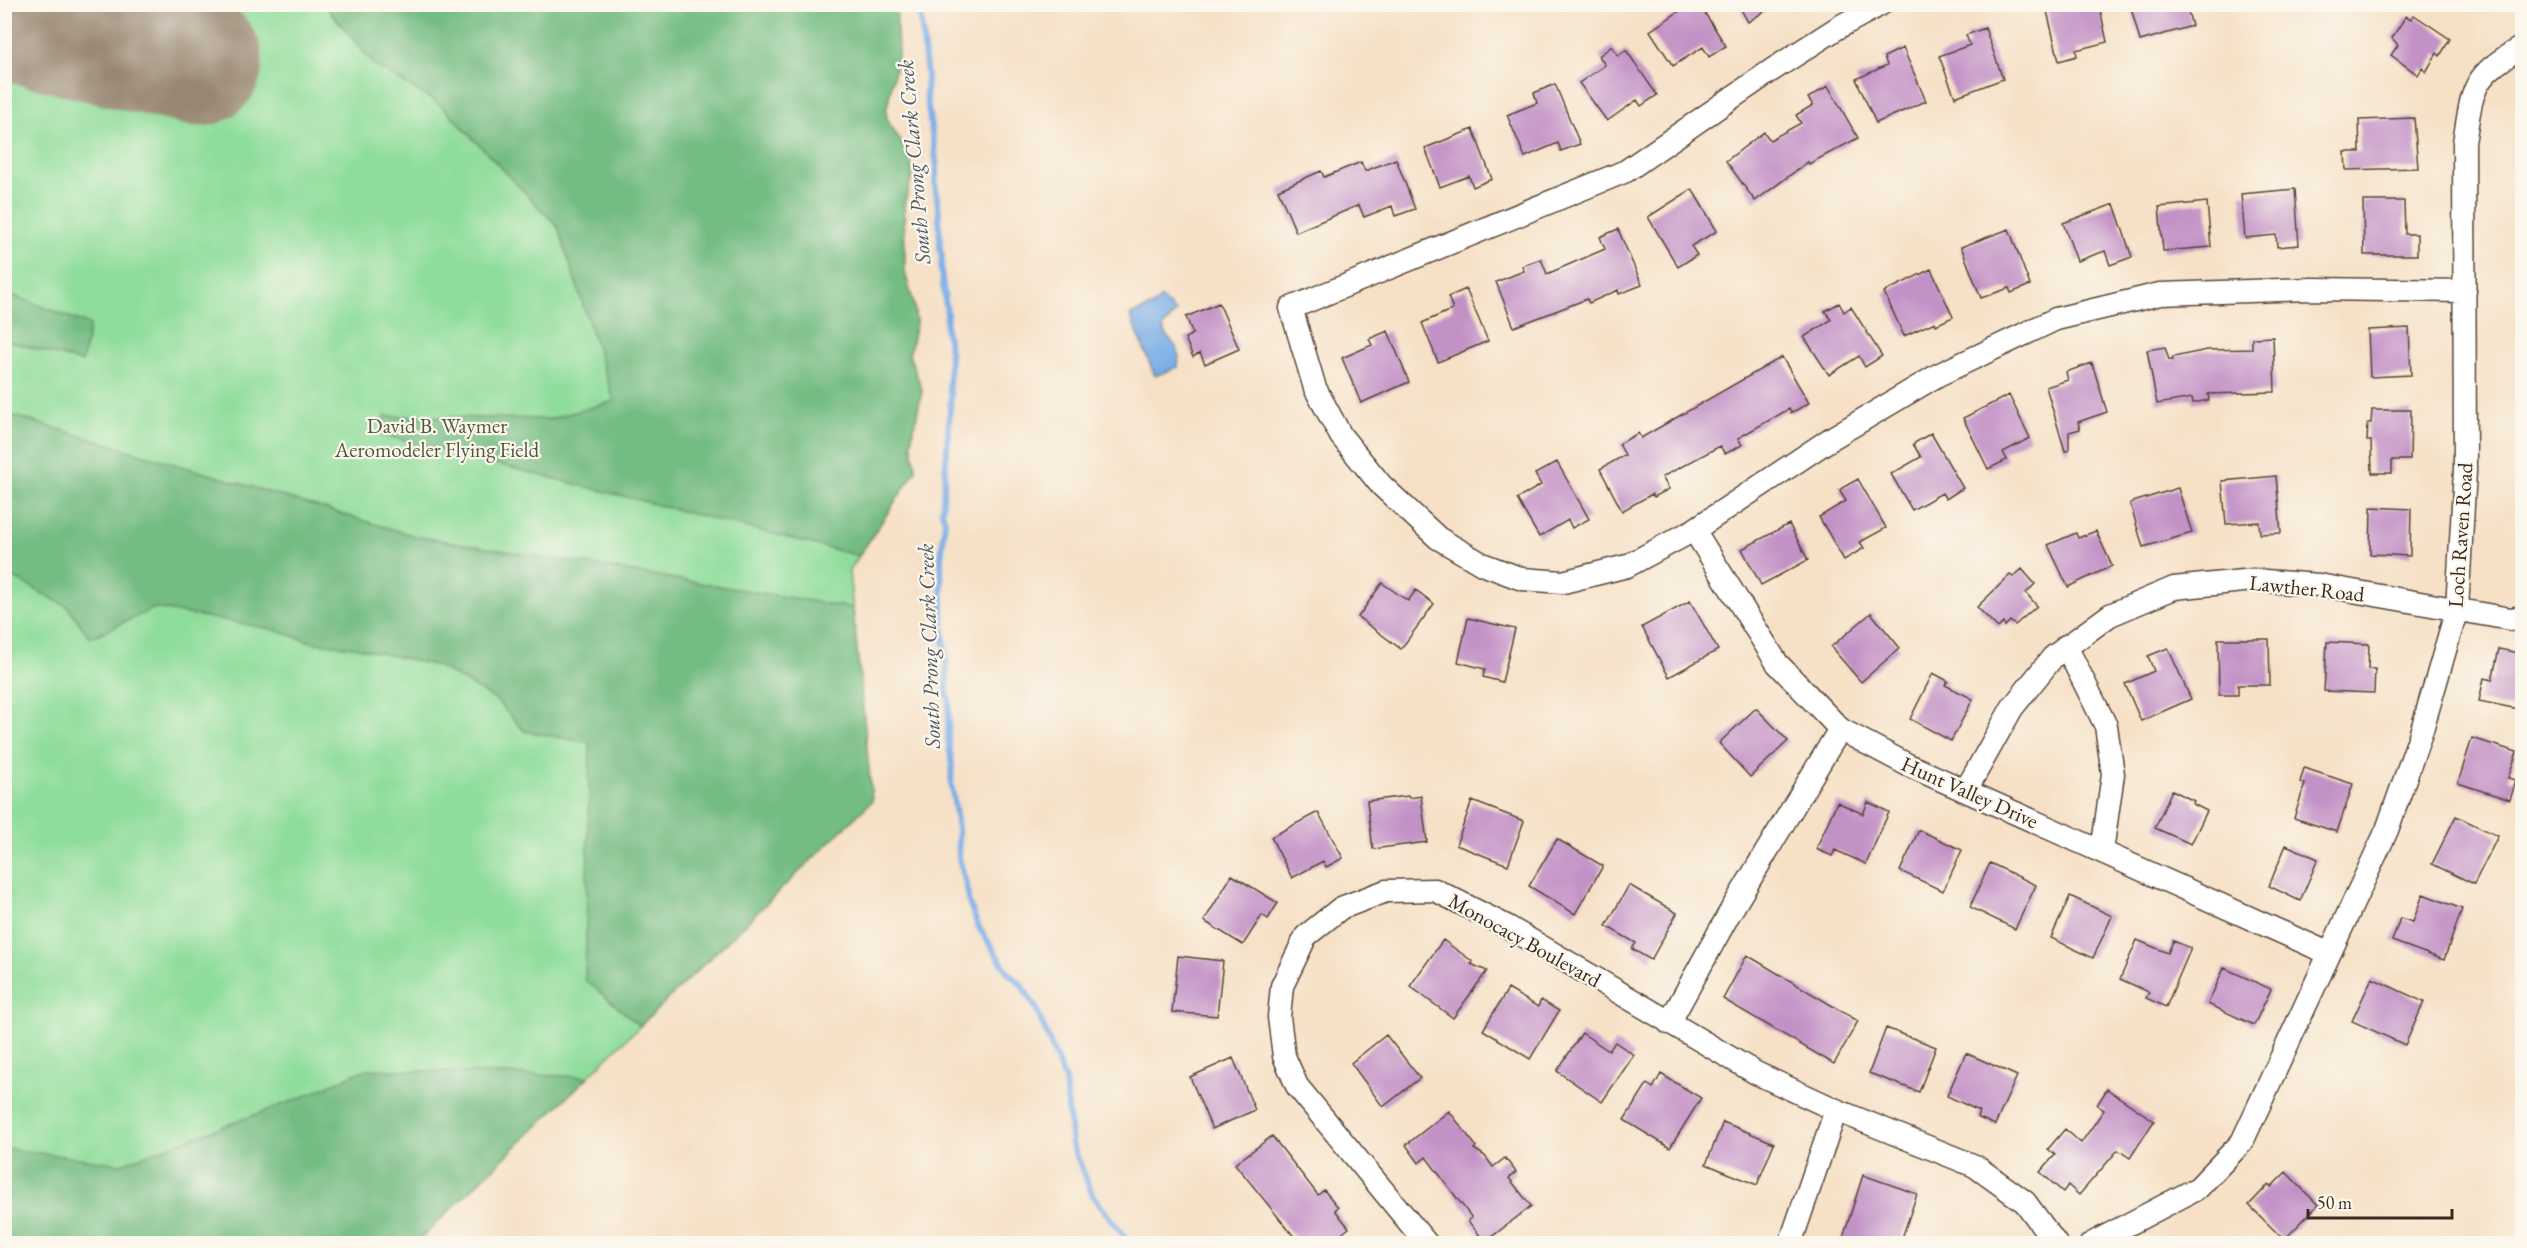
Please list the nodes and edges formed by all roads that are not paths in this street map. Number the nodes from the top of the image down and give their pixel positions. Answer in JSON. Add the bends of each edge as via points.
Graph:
{"nodes":[{"id":1,"x":1881,"y":4,"type":"edge"},
{"id":2,"x":2523,"y":46,"type":"edge"},
{"id":3,"x":2465,"y":291,"type":"junction"},
{"id":4,"x":1694,"y":530,"type":"junction"},
{"id":5,"x":2457,"y":609,"type":"junction"},
{"id":6,"x":2523,"y":617,"type":"edge"},
{"id":7,"x":2067,"y":646,"type":"junction"},
{"id":8,"x":1839,"y":729,"type":"junction"},
{"id":9,"x":1966,"y":790,"type":"junction"},
{"id":10,"x":2102,"y":851,"type":"junction"},
{"id":11,"x":2328,"y":953,"type":"junction"},
{"id":12,"x":1669,"y":1023,"type":"junction"},
{"id":13,"x":1836,"y":1110,"type":"junction"},
{"id":14,"x":1426,"y":1244,"type":"edge"},
{"id":15,"x":1790,"y":1244,"type":"edge"},
{"id":16,"x":2056,"y":1244,"type":"edge"},
{"id":17,"x":2091,"y":1244,"type":"edge"}],
"edges":[{"from":1,"to":4,"type":"street","via":[[1772,70],[1626,171],[1291,308],[1315,388],[1341,436],[1381,485],[1438,538],[1482,564],[1522,579],[1563,582],[1627,566]]},
{"from":2,"to":3,"type":"street","name":"Loch Raven Road","via":[[2480,76],[2472,96],[2464,143]]},
{"from":3,"to":4,"type":"street","via":[[2312,289],[2160,294],[2056,319],[1938,375],[1832,438]]},
{"from":3,"to":5,"type":"street","name":"Loch Raven Road","via":[[2465,471]]},
{"from":4,"to":8,"type":"street","name":"Hunt Valley Drive","via":[[1777,663]]},
{"from":5,"to":6,"type":"street","name":"Lawther Road","via":[[2510,619]]},
{"from":5,"to":7,"type":"street","name":"Lawther Road","via":[[2319,585],[2253,580],[2174,588],[2110,615]]},
{"from":5,"to":11,"type":"street","name":"Loch Raven Road","via":[[2421,733],[2387,830]]},
{"from":7,"to":9,"type":"street","name":"Lawther Road","via":[[2053,657],[2012,708]]},
{"from":7,"to":10,"type":"street","via":[[2106,726],[2113,774]]},
{"from":8,"to":9,"type":"street","name":"Hunt Valley Drive"},
{"from":8,"to":12,"type":"street"},
{"from":9,"to":10,"type":"street","name":"Hunt Valley Drive"},
{"from":10,"to":11,"type":"street","name":"Hunt Valley Drive"},
{"from":11,"to":17,"type":"street","name":"Loch Raven Road","via":[[2242,1143],[2198,1188]]},
{"from":12,"to":13,"type":"street","name":"Monocacy Boulevard","via":[[1756,1073]]},
{"from":12,"to":14,"type":"street","name":"Monocacy Boulevard","via":[[1508,927],[1435,890],[1386,891],[1341,908],[1306,936],[1282,986],[1279,1017],[1284,1056],[1297,1086]]},
{"from":13,"to":15,"type":"street"},
{"from":13,"to":16,"type":"street","name":"Monocacy Boulevard","via":[[1976,1166],[2025,1202]]}]}
